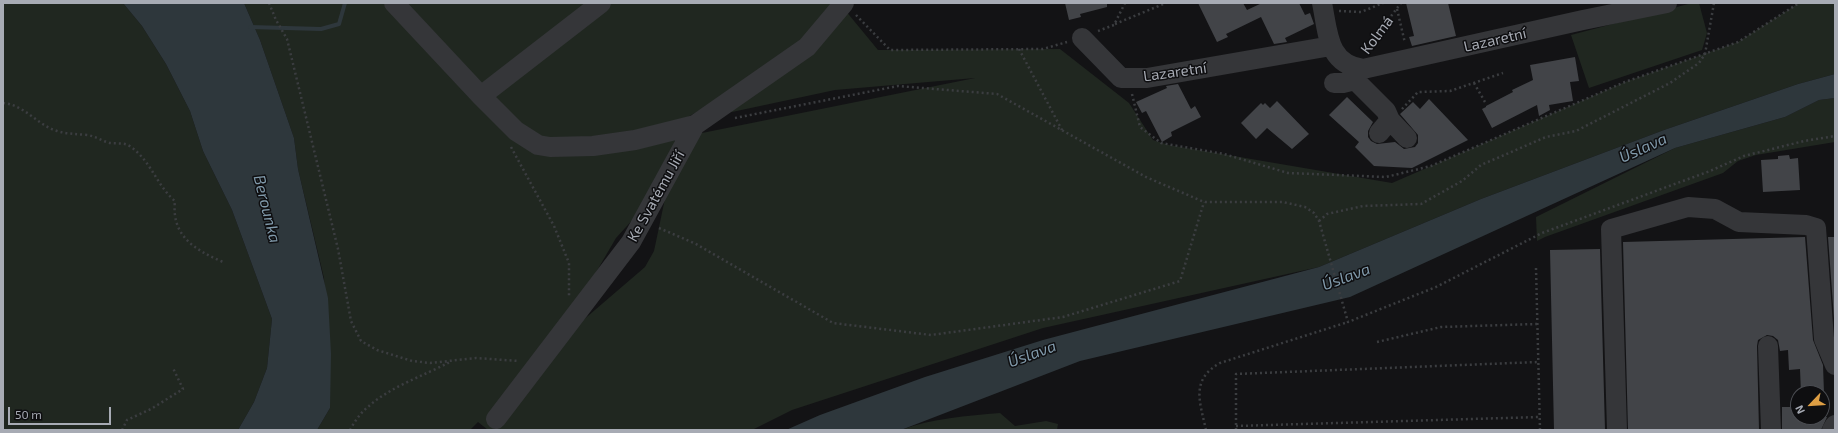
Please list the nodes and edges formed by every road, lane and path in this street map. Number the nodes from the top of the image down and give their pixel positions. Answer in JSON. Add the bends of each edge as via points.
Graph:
{"nodes":[{"id":1,"x":269,"y":3,"type":"edge"},
{"id":2,"x":394,"y":3,"type":"edge"},
{"id":3,"x":601,"y":3,"type":"edge"},
{"id":4,"x":844,"y":3,"type":"edge"},
{"id":5,"x":1125,"y":3,"type":"edge"},
{"id":6,"x":1166,"y":3,"type":"edge"},
{"id":7,"x":1383,"y":3,"type":"edge"},
{"id":8,"x":1401,"y":3,"type":"edge"},
{"id":9,"x":1667,"y":3,"type":"edge"},
{"id":10,"x":1714,"y":3,"type":"edge"},
{"id":11,"x":1799,"y":3,"type":"edge"},
{"id":12,"x":1330,"y":7,"type":"edge"},
{"id":13,"x":1397,"y":8,"type":"junction"},
{"id":14,"x":1581,"y":11,"type":"edge"},
{"id":15,"x":1114,"y":24,"type":"junction"},
{"id":16,"x":1082,"y":38,"type":"junction"},
{"id":17,"x":1331,"y":46,"type":"junction"},
{"id":18,"x":1019,"y":49,"type":"junction"},
{"id":19,"x":1705,"y":54,"type":"junction"},
{"id":20,"x":1409,"y":59,"type":"junction"},
{"id":21,"x":1358,"y":68,"type":"junction"},
{"id":22,"x":1503,"y":73,"type":"dead end"},
{"id":23,"x":1122,"y":78,"type":"junction"},
{"id":24,"x":1334,"y":83,"type":"dead end"},
{"id":25,"x":1474,"y":83,"type":"junction"},
{"id":26,"x":481,"y":96,"type":"junction"},
{"id":27,"x":1485,"y":102,"type":"dead end"},
{"id":28,"x":3,"y":103,"type":"edge"},
{"id":29,"x":734,"y":118,"type":"dead end"},
{"id":30,"x":695,"y":125,"type":"junction"},
{"id":31,"x":1384,"y":127,"type":"junction"},
{"id":32,"x":1062,"y":130,"type":"junction"},
{"id":33,"x":1835,"y":136,"type":"edge"},
{"id":34,"x":1407,"y":138,"type":"dead end"},
{"id":35,"x":509,"y":145,"type":"dead end"},
{"id":36,"x":1204,"y":202,"type":"junction"},
{"id":37,"x":1319,"y":221,"type":"junction"},
{"id":38,"x":659,"y":228,"type":"dead end"},
{"id":39,"x":223,"y":262,"type":"dead end"},
{"id":40,"x":1536,"y":268,"type":"dead end"},
{"id":41,"x":569,"y":298,"type":"dead end"},
{"id":42,"x":1348,"y":322,"type":"junction"},
{"id":43,"x":1537,"y":324,"type":"junction"},
{"id":44,"x":1377,"y":342,"type":"dead end"},
{"id":45,"x":1768,"y":346,"type":"dead end"},
{"id":46,"x":452,"y":361,"type":"junction"},
{"id":47,"x":1538,"y":362,"type":"junction"},
{"id":48,"x":1835,"y":365,"type":"edge"},
{"id":49,"x":537,"y":367,"type":"junction"},
{"id":50,"x":173,"y":368,"type":"dead end"},
{"id":51,"x":1539,"y":417,"type":"junction"},
{"id":52,"x":496,"y":419,"type":"dead end"},
{"id":53,"x":1835,"y":425,"type":"edge"},
{"id":54,"x":1236,"y":426,"type":"junction"},
{"id":55,"x":122,"y":430,"type":"edge"},
{"id":56,"x":350,"y":430,"type":"edge"},
{"id":57,"x":1206,"y":430,"type":"edge"},
{"id":58,"x":1236,"y":430,"type":"edge"},
{"id":59,"x":1540,"y":430,"type":"edge"},
{"id":60,"x":1617,"y":430,"type":"edge"},
{"id":61,"x":1771,"y":430,"type":"edge"},
{"id":62,"x":1832,"y":430,"type":"edge"}],
"edges":[{"from":1,"to":46,"type":"path","via":[[287,37],[317,157],[355,332],[361,341],[394,356],[430,363]]},
{"from":2,"to":26,"type":"street"},
{"from":3,"to":26,"type":"street"},
{"from":4,"to":18,"type":"path","via":[[890,50]]},
{"from":4,"to":30,"type":"street","name":"Ke Svatému Jiří","via":[[807,47]]},
{"from":5,"to":15,"type":"path"},
{"from":6,"to":15,"type":"path"},
{"from":7,"to":12,"type":"path","via":[[1361,12]]},
{"from":8,"to":13,"type":"path","name":"Kolmá"},
{"from":9,"to":14,"type":"street","name":"Lazaretní"},
{"from":10,"to":19,"type":"path"},
{"from":11,"to":19,"type":"path","via":[[1738,42]]},
{"from":12,"to":17,"type":"street"},
{"from":13,"to":20,"type":"path"},
{"from":13,"to":21,"type":"path","name":"Kolmá"},
{"from":14,"to":20,"type":"street","name":"Lazaretní"},
{"from":15,"to":16,"type":"path"},
{"from":16,"to":18,"type":"path","via":[[1042,49]]},
{"from":16,"to":23,"type":"street","name":"Lazaretní"},
{"from":17,"to":21,"type":"street","via":[[1341,62]]},
{"from":17,"to":23,"type":"street","name":"Lazaretní","via":[[1147,78]]},
{"from":18,"to":32,"type":"path"},
{"from":19,"to":23,"type":"path","via":[[1625,82],[1431,166],[1386,177],[1288,173],[1224,154],[1162,143],[1140,127],[1132,94]]},
{"from":19,"to":37,"type":"path","via":[[1699,63],[1670,83],[1616,112],[1576,131],[1546,137],[1481,165],[1462,181],[1421,204],[1363,206],[1327,214]]},
{"from":20,"to":21,"type":"street","name":"Lazaretní"},
{"from":22,"to":25,"type":"path"},
{"from":24,"to":31,"type":"street","via":[[1355,80],[1386,112]]},
{"from":25,"to":27,"type":"path"},
{"from":25,"to":31,"type":"path","via":[[1450,91],[1418,92]]},
{"from":26,"to":30,"type":"street","via":[[516,131],[538,145],[593,146],[635,140]]},
{"from":28,"to":39,"type":"path","via":[[21,109],[55,131],[70,135],[88,135],[108,142],[129,145],[144,158],[166,192],[175,201],[174,216],[183,236],[203,252]]},
{"from":29,"to":32,"type":"path","via":[[898,86],[996,94]]},
{"from":30,"to":49,"type":"street","name":"Ke Svatému Jiří","via":[[631,242]]},
{"from":31,"to":34,"type":"street"},
{"from":32,"to":36,"type":"path","via":[[1146,176]]},
{"from":33,"to":42,"type":"path","via":[[1744,156],[1710,172],[1542,233],[1436,287]]},
{"from":35,"to":41,"type":"path","via":[[554,226],[569,262]]},
{"from":36,"to":37,"type":"path","via":[[1283,202],[1305,207],[1314,212]]},
{"from":36,"to":38,"type":"path","via":[[1180,281],[1063,317],[931,335],[833,323],[696,244]]},
{"from":37,"to":42,"type":"path"},
{"from":40,"to":43,"type":"path"},
{"from":42,"to":57,"type":"path","via":[[1220,363],[1210,369],[1199,387]]},
{"from":43,"to":44,"type":"path","via":[[1441,327]]},
{"from":43,"to":47,"type":"path"},
{"from":45,"to":61,"type":"street"},
{"from":46,"to":49,"type":"path","via":[[476,358],[502,359]]},
{"from":46,"to":56,"type":"path","via":[[369,405]]},
{"from":47,"to":51,"type":"path"},
{"from":47,"to":54,"type":"path","via":[[1236,374]]},
{"from":48,"to":60,"type":"street","via":[[1824,339],[1816,228],[1806,224],[1739,222],[1716,208],[1688,207],[1611,229]]},
{"from":49,"to":52,"type":"street","name":"Ke Svatému Jiří"},
{"from":50,"to":55,"type":"path","via":[[183,389],[127,420]]},
{"from":51,"to":54,"type":"path"},
{"from":51,"to":59,"type":"path"},
{"from":53,"to":62,"type":"street"},
{"from":54,"to":58,"type":"path"}]}
